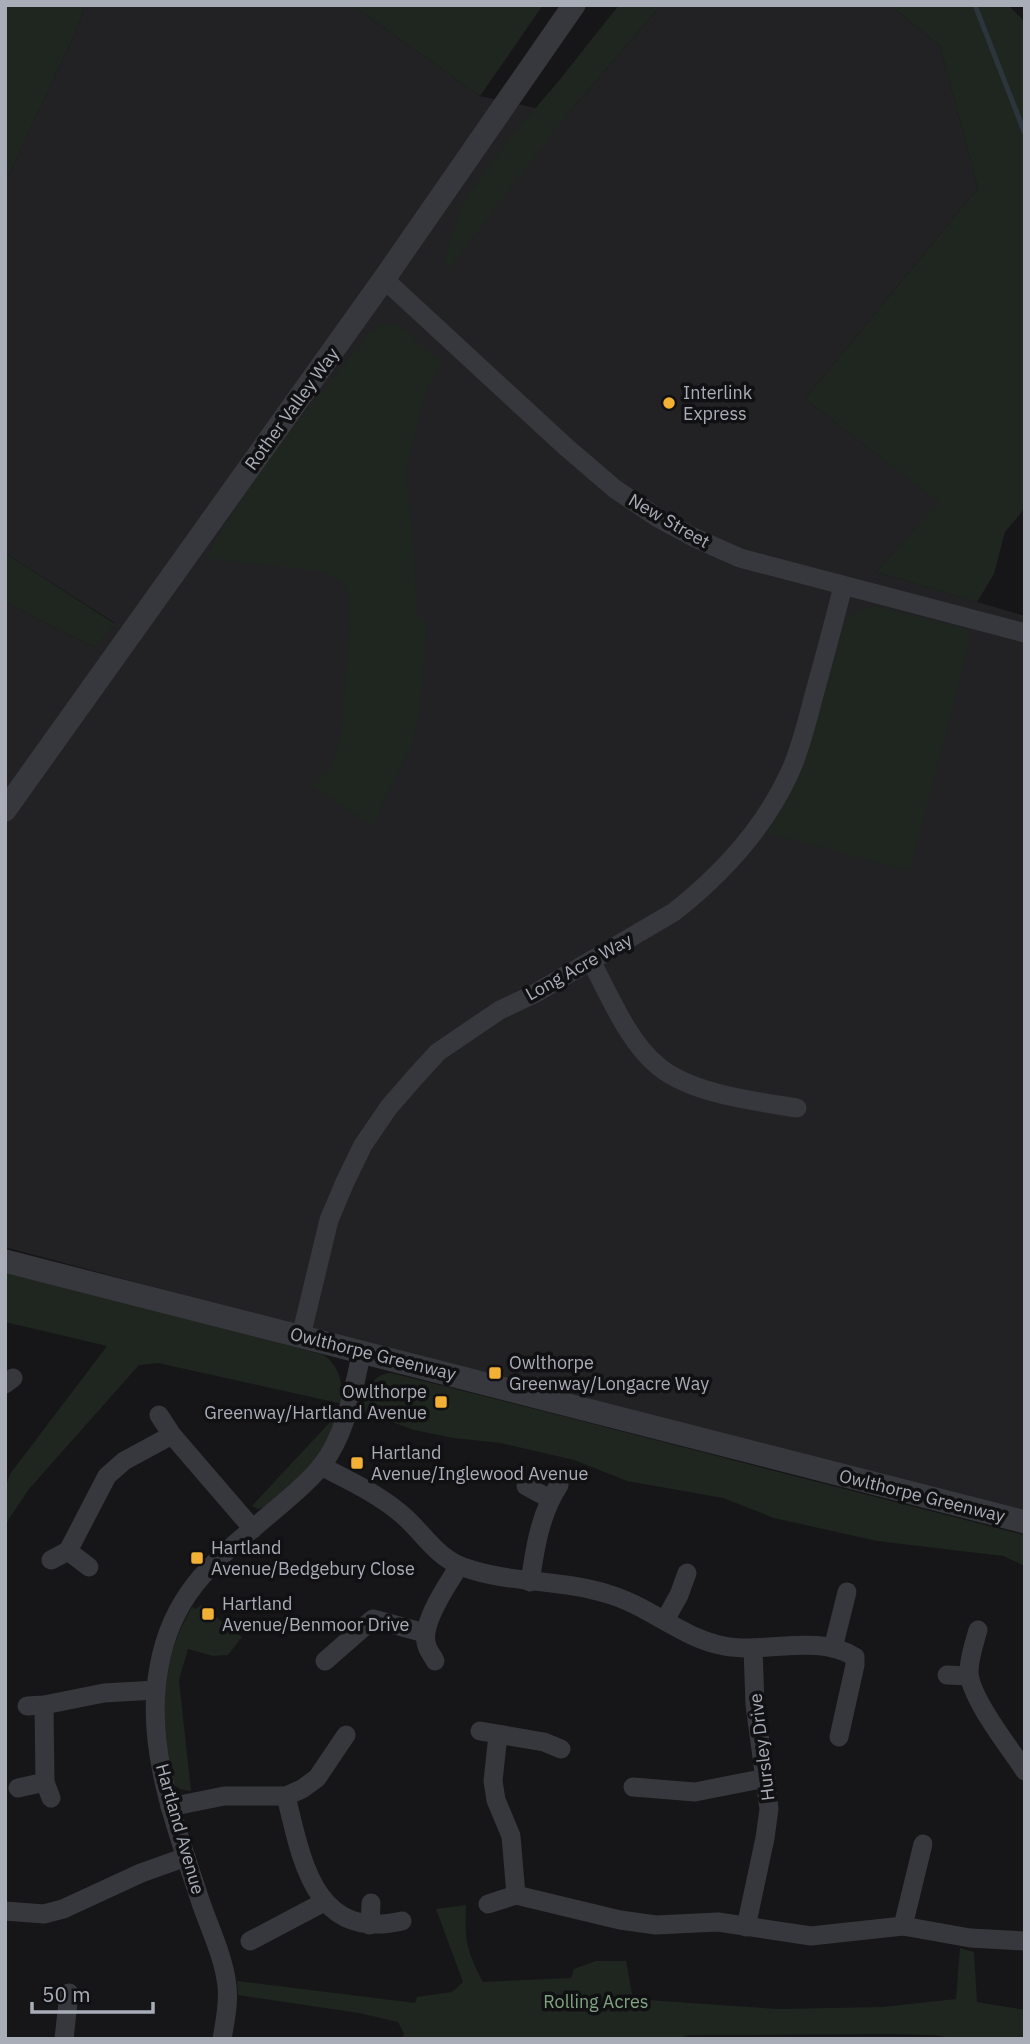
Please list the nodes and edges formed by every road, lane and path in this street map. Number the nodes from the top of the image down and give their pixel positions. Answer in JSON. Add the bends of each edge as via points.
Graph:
{"nodes":[{"id":1,"x":574,"y":5,"type":"edge"},
{"id":2,"x":384,"y":279,"type":"junction"},
{"id":3,"x":844,"y":586,"type":"junction"},
{"id":4,"x":1025,"y":633,"type":"edge"},
{"id":5,"x":5,"y":810,"type":"edge"},
{"id":6,"x":591,"y":961,"type":"junction"},
{"id":7,"x":797,"y":1108,"type":"dead end"},
{"id":8,"x":5,"y":1261,"type":"edge"},
{"id":9,"x":301,"y":1336,"type":"junction"},
{"id":10,"x":362,"y":1351,"type":"junction"},
{"id":11,"x":159,"y":1415,"type":"dead end"},
{"id":12,"x":172,"y":1435,"type":"junction"},
{"id":13,"x":321,"y":1466,"type":"junction"},
{"id":14,"x":526,"y":1486,"type":"dead end"},
{"id":15,"x":1025,"y":1522,"type":"edge"},
{"id":16,"x":253,"y":1529,"type":"junction"},
{"id":17,"x":459,"y":1566,"type":"junction"},
{"id":18,"x":89,"y":1567,"type":"dead end"},
{"id":19,"x":687,"y":1573,"type":"dead end"},
{"id":20,"x":530,"y":1582,"type":"junction"},
{"id":21,"x":846,"y":1592,"type":"dead end"},
{"id":22,"x":665,"y":1620,"type":"junction"},
{"id":23,"x":978,"y":1630,"type":"dead end"},
{"id":24,"x":425,"y":1633,"type":"junction"},
{"id":25,"x":753,"y":1648,"type":"junction"},
{"id":26,"x":833,"y":1648,"type":"junction"},
{"id":27,"x":325,"y":1661,"type":"dead end"},
{"id":28,"x":435,"y":1661,"type":"dead end"},
{"id":29,"x":947,"y":1675,"type":"dead end"},
{"id":30,"x":969,"y":1676,"type":"junction"},
{"id":31,"x":156,"y":1690,"type":"junction"},
{"id":32,"x":346,"y":1735,"type":"dead end"},
{"id":33,"x":839,"y":1737,"type":"dead end"},
{"id":34,"x":561,"y":1749,"type":"dead end"},
{"id":35,"x":662,"y":1770,"type":"dead end"},
{"id":36,"x":1025,"y":1771,"type":"edge"},
{"id":37,"x":766,"y":1778,"type":"junction"},
{"id":38,"x":633,"y":1787,"type":"dead end"},
{"id":39,"x":18,"y":1788,"type":"dead end"},
{"id":40,"x":661,"y":1790,"type":"junction"},
{"id":41,"x":285,"y":1796,"type":"junction"},
{"id":42,"x":170,"y":1807,"type":"junction"},
{"id":43,"x":923,"y":1844,"type":"dead end"},
{"id":44,"x":187,"y":1857,"type":"junction"},
{"id":45,"x":516,"y":1895,"type":"junction"},
{"id":46,"x":324,"y":1902,"type":"junction"},
{"id":47,"x":371,"y":1903,"type":"dead end"},
{"id":48,"x":488,"y":1904,"type":"dead end"},
{"id":49,"x":5,"y":1911,"type":"edge"},
{"id":50,"x":401,"y":1922,"type":"dead end"},
{"id":51,"x":370,"y":1925,"type":"junction"},
{"id":52,"x":903,"y":1926,"type":"junction"},
{"id":53,"x":746,"y":1927,"type":"junction"},
{"id":54,"x":250,"y":1941,"type":"dead end"},
{"id":55,"x":1025,"y":1941,"type":"edge"},
{"id":56,"x":69,"y":1993,"type":"dead end"},
{"id":57,"x":64,"y":2039,"type":"edge"},
{"id":58,"x":222,"y":2039,"type":"edge"}],
"edges":[{"from":1,"to":2,"type":"street","name":"Rother Valley Way"},
{"from":2,"to":3,"type":"street","name":"New Street","via":[[538,422],[632,501],[716,548]]},
{"from":2,"to":5,"type":"street","name":"Rother Valley Way"},
{"from":3,"to":4,"type":"street","name":"New Street"},
{"from":3,"to":6,"type":"street","name":"Long Acre Way","via":[[801,745],[765,815],[735,856],[691,898]]},
{"from":6,"to":7,"type":"street","via":[[641,1049],[657,1066],[677,1080]]},
{"from":6,"to":9,"type":"street","name":"Long Acre Way","via":[[500,1010],[438,1052],[389,1107],[363,1145],[329,1220]]},
{"from":8,"to":9,"type":"street","name":"Owlthorpe Greenway"},
{"from":9,"to":10,"type":"street","name":"Owlthorpe Greenway"},
{"from":10,"to":13,"type":"street","name":"Hartland Avenue","via":[[345,1423]]},
{"from":10,"to":15,"type":"street","name":"Owlthorpe Greenway"},
{"from":11,"to":12,"type":"street"},
{"from":12,"to":16,"type":"street"},
{"from":12,"to":18,"type":"street","via":[[124,1461],[107,1476],[60,1556]]},
{"from":13,"to":16,"type":"street","name":"Hartland Avenue"},
{"from":13,"to":17,"type":"street","via":[[386,1502]]},
{"from":14,"to":20,"type":"street","via":[[555,1492],[536,1541]]},
{"from":16,"to":31,"type":"street","name":"Hartland Avenue","via":[[216,1559],[190,1591],[164,1644]]},
{"from":17,"to":20,"type":"street"},
{"from":17,"to":24,"type":"street"},
{"from":19,"to":22,"type":"street"},
{"from":20,"to":22,"type":"street","via":[[590,1588]]},
{"from":21,"to":26,"type":"street"},
{"from":22,"to":25,"type":"street","via":[[706,1641]]},
{"from":23,"to":30,"type":"street"},
{"from":24,"to":27,"type":"street","via":[[373,1619]]},
{"from":24,"to":28,"type":"street"},
{"from":25,"to":26,"type":"street"},
{"from":25,"to":37,"type":"street","name":"Hursley Drive","via":[[755,1705]]},
{"from":26,"to":33,"type":"street","via":[[855,1657]]},
{"from":29,"to":30,"type":"street"},
{"from":30,"to":36,"type":"street","via":[[975,1695]]},
{"from":31,"to":39,"type":"street","via":[[36,1705],[48,1790]]},
{"from":31,"to":42,"type":"street","name":"Hartland Avenue","via":[[159,1755]]},
{"from":32,"to":41,"type":"street","via":[[317,1778]]},
{"from":34,"to":45,"type":"street","via":[[489,1733],[496,1800],[511,1836]]},
{"from":35,"to":40,"type":"street"},
{"from":37,"to":40,"type":"street","via":[[695,1792]]},
{"from":37,"to":53,"type":"street","name":"Hursley Drive","via":[[769,1809]]},
{"from":38,"to":40,"type":"street"},
{"from":41,"to":42,"type":"street","via":[[224,1796]]},
{"from":41,"to":46,"type":"street","via":[[311,1882]]},
{"from":42,"to":44,"type":"street","name":"Hartland Avenue"},
{"from":43,"to":52,"type":"street"},
{"from":44,"to":49,"type":"street","via":[[63,1909],[44,1914]]},
{"from":44,"to":58,"type":"street","name":"Hartland Avenue","via":[[227,1986]]},
{"from":45,"to":48,"type":"street"},
{"from":45,"to":53,"type":"street","via":[[620,1920]]},
{"from":46,"to":51,"type":"street","via":[[338,1915]]},
{"from":46,"to":54,"type":"street"},
{"from":47,"to":51,"type":"street"},
{"from":50,"to":51,"type":"street"},
{"from":52,"to":53,"type":"street","via":[[811,1936]]},
{"from":52,"to":55,"type":"street","via":[[970,1938]]},
{"from":56,"to":57,"type":"street"}]}
